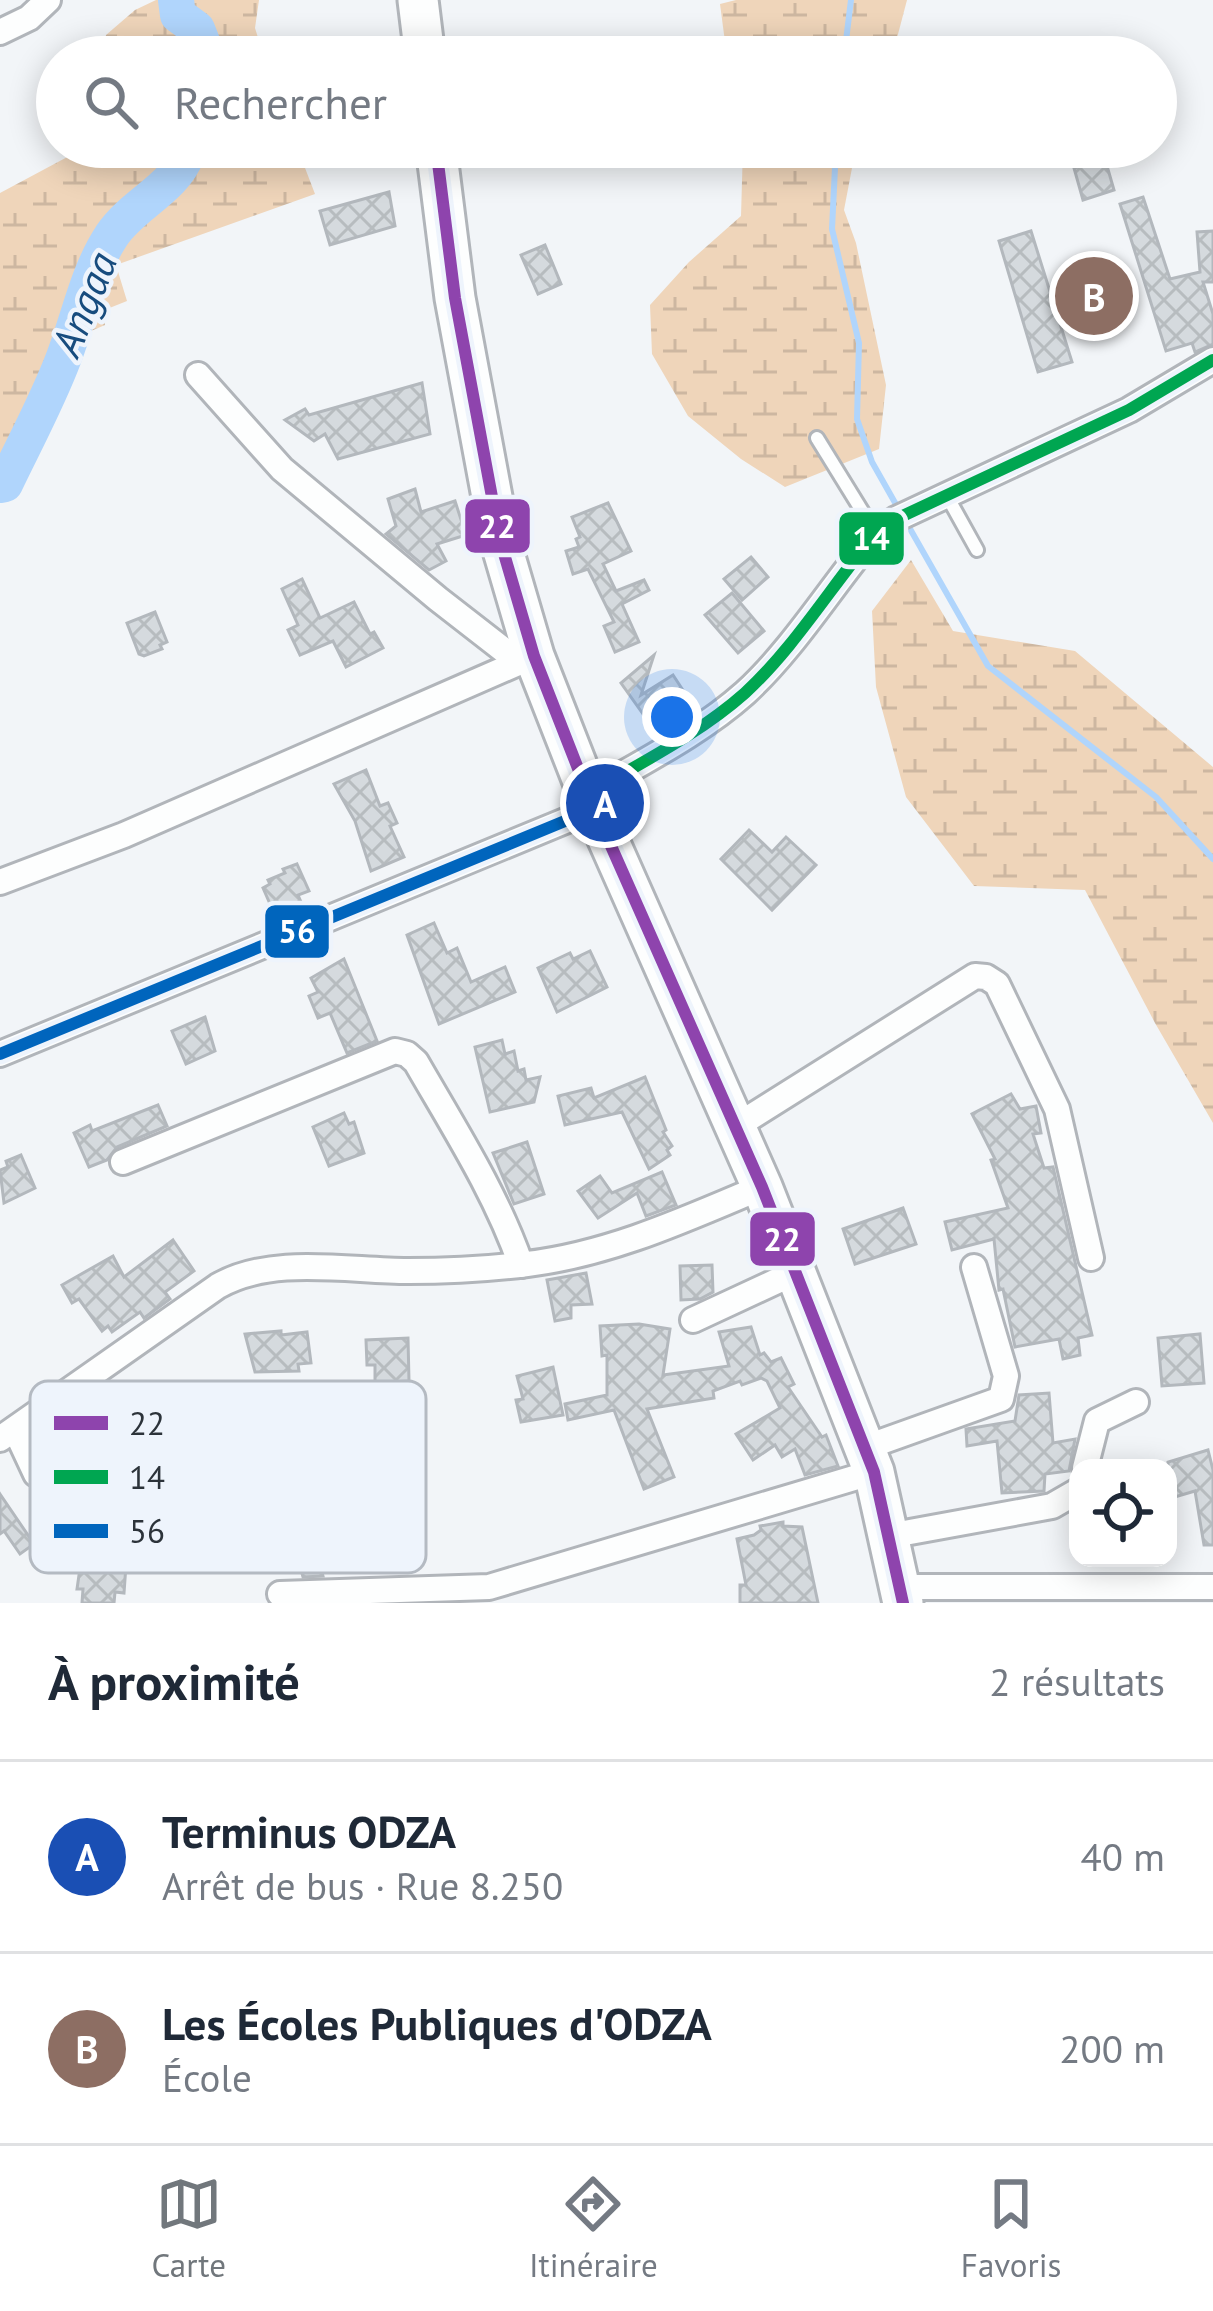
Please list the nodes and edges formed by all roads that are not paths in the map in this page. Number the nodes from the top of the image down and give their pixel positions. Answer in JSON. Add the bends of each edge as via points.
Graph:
{"nodes":[{"id":1,"x":49,"y":0,"type":"edge"},
{"id":2,"x":418,"y":0,"type":"edge"},
{"id":3,"x":0,"y":32,"type":"edge"},
{"id":4,"x":422,"y":36,"type":"edge"},
{"id":5,"x":439,"y":168,"type":"edge"},
{"id":6,"x":1213,"y":361,"type":"edge"},
{"id":7,"x":197,"y":375,"type":"dead end"},
{"id":8,"x":817,"y":438,"type":"dead end"},
{"id":9,"x":946,"y":495,"type":"junction"},
{"id":10,"x":876,"y":533,"type":"junction"},
{"id":11,"x":977,"y":550,"type":"dead end"},
{"id":12,"x":527,"y":659,"type":"junction"},
{"id":13,"x":591,"y":802,"type":"junction"},
{"id":14,"x":0,"y":882,"type":"edge"},
{"id":15,"x":0,"y":1054,"type":"edge"},
{"id":16,"x":735,"y":1127,"type":"junction"},
{"id":17,"x":123,"y":1162,"type":"dead end"},
{"id":18,"x":762,"y":1187,"type":"junction"},
{"id":19,"x":1091,"y":1258,"type":"dead end"},
{"id":20,"x":521,"y":1265,"type":"junction"},
{"id":21,"x":974,"y":1267,"type":"dead end"},
{"id":22,"x":794,"y":1273,"type":"junction"},
{"id":23,"x":693,"y":1320,"type":"dead end"},
{"id":24,"x":83,"y":1381,"type":"edge"},
{"id":25,"x":1136,"y":1402,"type":"dead end"},
{"id":26,"x":8,"y":1434,"type":"edge"},
{"id":27,"x":1087,"y":1459,"type":"edge"},
{"id":28,"x":869,"y":1460,"type":"junction"},
{"id":29,"x":30,"y":1465,"type":"edge"},
{"id":30,"x":1069,"y":1496,"type":"edge"},
{"id":31,"x":888,"y":1536,"type":"junction"},
{"id":32,"x":1213,"y":1587,"type":"edge"},
{"id":33,"x":280,"y":1594,"type":"dead end"},
{"id":34,"x":901,"y":1595,"type":"edge"}],
"edges":[{"from":1,"to":3,"type":"street"},
{"from":2,"to":4,"type":"highway"},
{"from":5,"to":12,"type":"highway","via":[[454,298]]},
{"from":6,"to":9,"type":"street","via":[[1129,410]]},
{"from":7,"to":12,"type":"street","via":[[283,469],[404,572]]},
{"from":8,"to":10,"type":"lane"},
{"from":9,"to":10,"type":"street"},
{"from":9,"to":11,"type":"lane"},
{"from":10,"to":13,"type":"street","via":[[745,693]]},
{"from":12,"to":13,"type":"highway"},
{"from":12,"to":14,"type":"street"},
{"from":13,"to":15,"type":"street"},
{"from":13,"to":16,"type":"highway"},
{"from":16,"to":18,"type":"highway"},
{"from":16,"to":19,"type":"street","via":[[981,975],[997,984],[1057,1109]]},
{"from":17,"to":20,"type":"street","via":[[395,1052],[407,1054],[479,1172]]},
{"from":18,"to":20,"type":"street","via":[[663,1229]]},
{"from":18,"to":22,"type":"highway"},
{"from":20,"to":24,"type":"street","via":[[244,1274]]},
{"from":21,"to":28,"type":"street","via":[[1006,1376],[1001,1399]]},
{"from":22,"to":23,"type":"street"},
{"from":22,"to":28,"type":"highway"},
{"from":25,"to":27,"type":"street","via":[[1097,1421]]},
{"from":26,"to":29,"type":"street"},
{"from":28,"to":31,"type":"highway"},
{"from":28,"to":33,"type":"street","via":[[489,1587]]},
{"from":30,"to":31,"type":"street"},
{"from":31,"to":34,"type":"highway"},
{"from":32,"to":34,"type":"street"}]}
